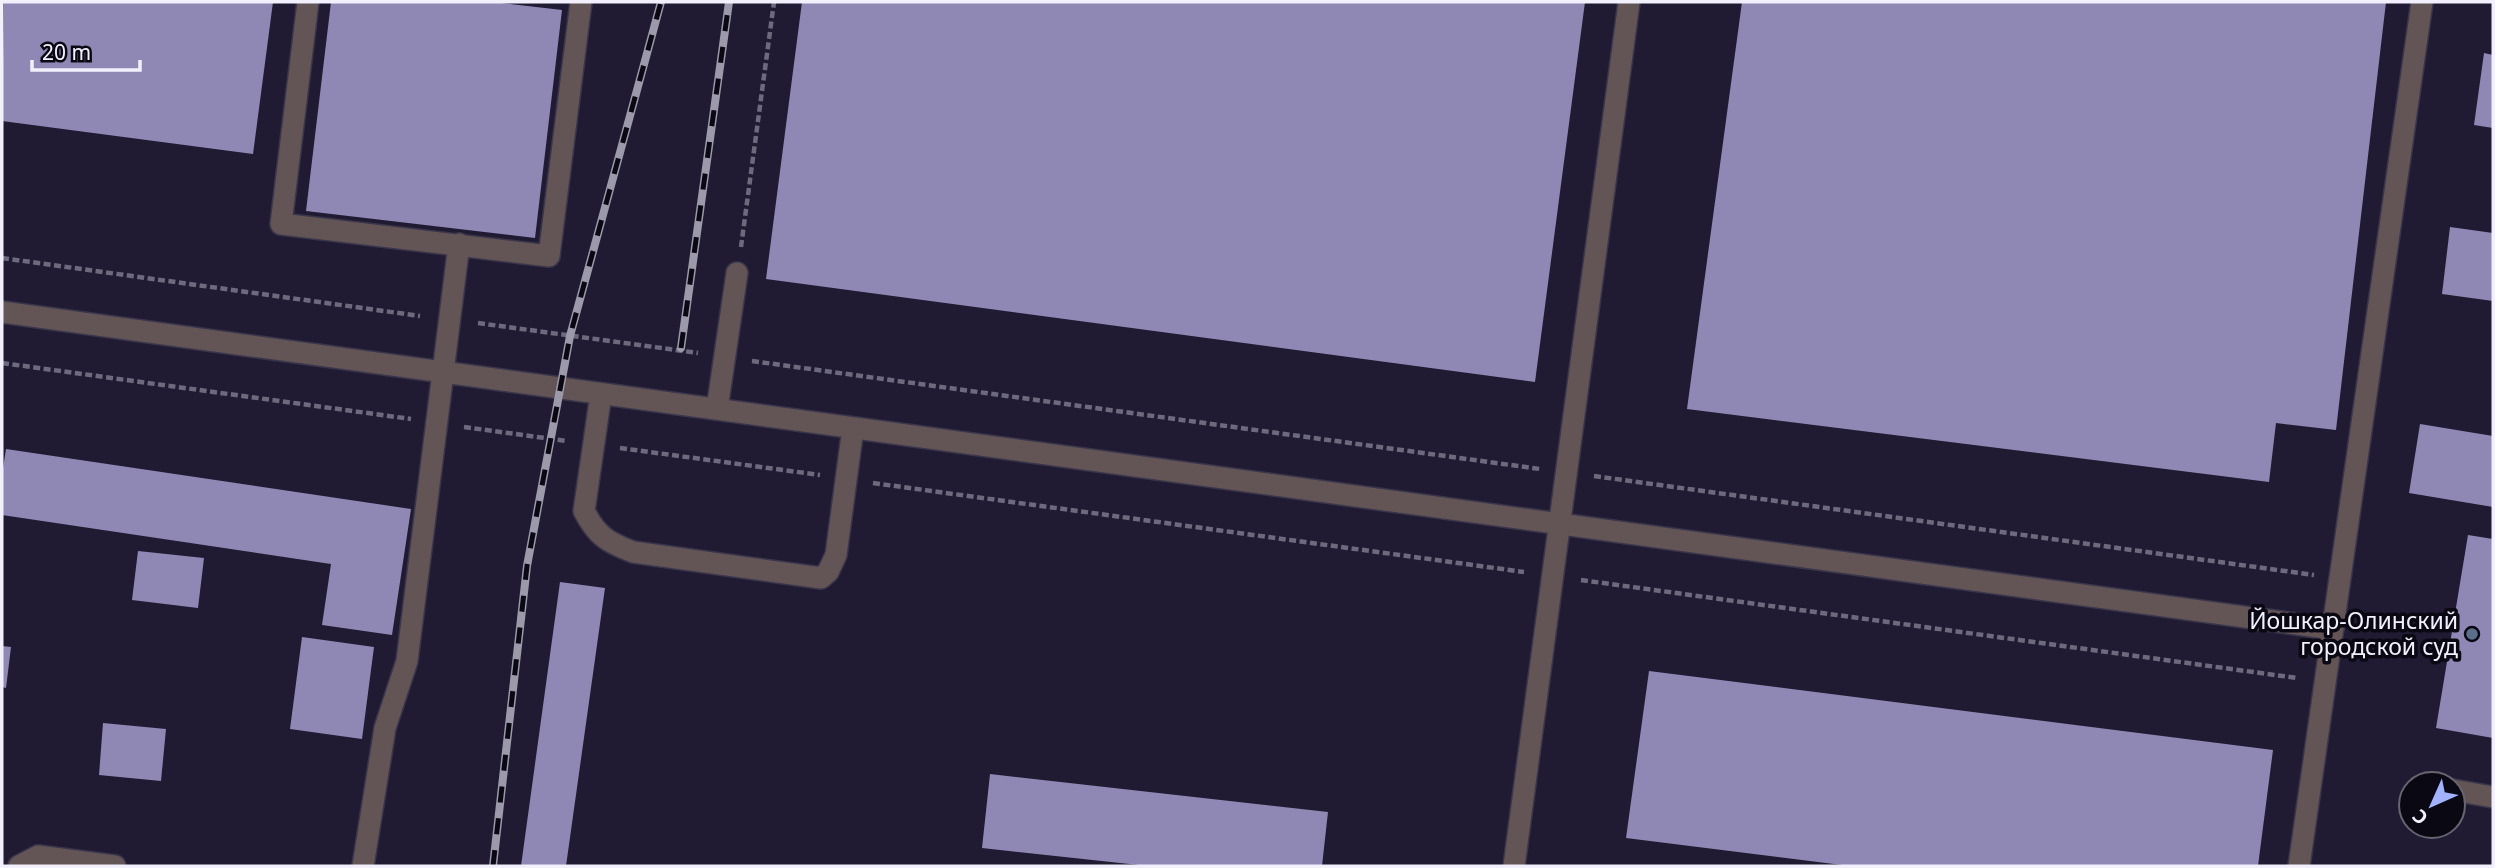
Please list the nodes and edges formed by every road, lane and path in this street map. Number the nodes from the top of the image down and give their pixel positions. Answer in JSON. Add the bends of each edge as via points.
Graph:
{"nodes":[{"id":1,"x":308,"y":2,"type":"edge"},
{"id":2,"x":581,"y":2,"type":"edge"},
{"id":3,"x":774,"y":2,"type":"edge"},
{"id":4,"x":1629,"y":2,"type":"edge"},
{"id":5,"x":2422,"y":2,"type":"edge"},
{"id":6,"x":459,"y":244,"type":"junction"},
{"id":7,"x":2,"y":258,"type":"edge"},
{"id":8,"x":737,"y":273,"type":"joint"},
{"id":9,"x":2,"y":312,"type":"edge"},
{"id":10,"x":449,"y":320,"type":"junction"},
{"id":11,"x":725,"y":357,"type":"junction"},
{"id":12,"x":2,"y":363,"type":"edge"},
{"id":13,"x":443,"y":372,"type":"junction"},
{"id":14,"x":601,"y":394,"type":"junction"},
{"id":15,"x":717,"y":410,"type":"junction"},
{"id":16,"x":437,"y":423,"type":"junction"},
{"id":17,"x":853,"y":428,"type":"junction"},
{"id":18,"x":594,"y":444,"type":"junction"},
{"id":19,"x":1566,"y":472,"type":"junction"},
{"id":20,"x":846,"y":479,"type":"junction"},
{"id":21,"x":1559,"y":524,"type":"junction"},
{"id":22,"x":1553,"y":576,"type":"junction"},
{"id":23,"x":2340,"y":579,"type":"junction"},
{"id":24,"x":2333,"y":629,"type":"junction"},
{"id":25,"x":2325,"y":682,"type":"junction"},
{"id":26,"x":2467,"y":792,"type":"edge"},
{"id":27,"x":2493,"y":797,"type":"edge"},
{"id":28,"x":19,"y":866,"type":"edge"},
{"id":29,"x":115,"y":866,"type":"edge"},
{"id":30,"x":363,"y":866,"type":"edge"},
{"id":31,"x":1514,"y":866,"type":"edge"},
{"id":32,"x":2299,"y":866,"type":"edge"}],
"edges":[{"from":1,"to":6,"type":"lane","via":[[281,224]]},
{"from":2,"to":6,"type":"lane","via":[[549,256]]},
{"from":3,"to":8,"type":"path"},
{"from":4,"to":19,"type":"lane"},
{"from":5,"to":23,"type":"lane"},
{"from":6,"to":10,"type":"lane"},
{"from":7,"to":10,"type":"path"},
{"from":8,"to":11,"type":"lane"},
{"from":9,"to":13,"type":"lane"},
{"from":10,"to":11,"type":"path"},
{"from":10,"to":13,"type":"lane"},
{"from":11,"to":15,"type":"lane"},
{"from":11,"to":19,"type":"path"},
{"from":12,"to":16,"type":"path"},
{"from":13,"to":14,"type":"lane"},
{"from":13,"to":16,"type":"lane"},
{"from":14,"to":15,"type":"lane"},
{"from":14,"to":18,"type":"lane"},
{"from":15,"to":17,"type":"lane"},
{"from":16,"to":18,"type":"path"},
{"from":16,"to":30,"type":"lane","via":[[407,661],[384,728]]},
{"from":17,"to":20,"type":"lane"},
{"from":17,"to":21,"type":"lane"},
{"from":18,"to":20,"type":"path"},
{"from":18,"to":20,"type":"lane","via":[[584,511],[593,528],[609,542],[633,552],[821,578],[836,555]]},
{"from":19,"to":21,"type":"lane"},
{"from":19,"to":23,"type":"path"},
{"from":20,"to":22,"type":"path"},
{"from":21,"to":22,"type":"lane"},
{"from":21,"to":24,"type":"lane"},
{"from":22,"to":25,"type":"path"},
{"from":22,"to":31,"type":"lane"},
{"from":23,"to":24,"type":"lane"},
{"from":24,"to":25,"type":"lane"},
{"from":25,"to":32,"type":"lane"},
{"from":26,"to":27,"type":"lane"},
{"from":28,"to":29,"type":"lane","via":[[38,856]]}]}
